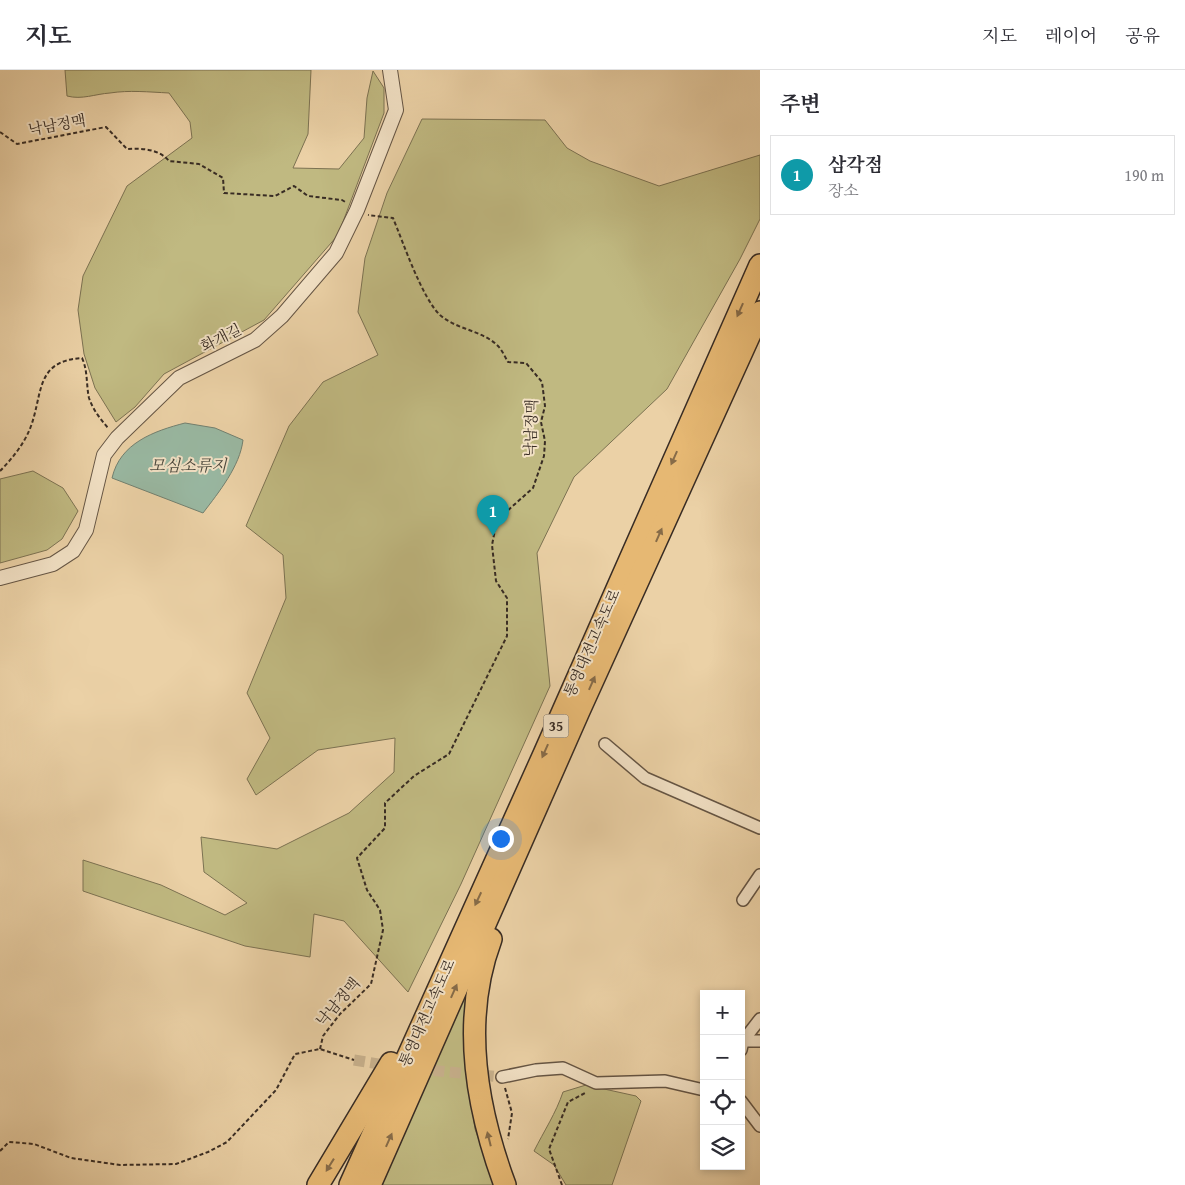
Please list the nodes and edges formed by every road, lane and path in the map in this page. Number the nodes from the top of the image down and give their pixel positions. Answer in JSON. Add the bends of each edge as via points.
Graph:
{"nodes":[{"id":1,"x":390,"y":70,"type":"edge"},
{"id":2,"x":0,"y":132,"type":"edge"},
{"id":3,"x":357,"y":210,"type":"junction"},
{"id":4,"x":760,"y":265,"type":"edge"},
{"id":5,"x":760,"y":312,"type":"edge"},
{"id":6,"x":117,"y":438,"type":"junction"},
{"id":7,"x":0,"y":471,"type":"edge"},
{"id":8,"x":0,"y":578,"type":"edge"},
{"id":9,"x":579,"y":711,"type":"junction"},
{"id":10,"x":604,"y":744,"type":"dead end"},
{"id":11,"x":760,"y":828,"type":"edge"},
{"id":12,"x":760,"y":875,"type":"edge"},
{"id":13,"x":743,"y":900,"type":"dead end"},
{"id":14,"x":452,"y":956,"type":"junction"},
{"id":15,"x":760,"y":1019,"type":"edge"},
{"id":16,"x":745,"y":1042,"type":"edge"},
{"id":17,"x":760,"y":1042,"type":"edge"},
{"id":18,"x":745,"y":1045,"type":"edge"},
{"id":19,"x":320,"y":1049,"type":"junction"},
{"id":20,"x":354,"y":1060,"type":"tunnel mouth"},
{"id":21,"x":502,"y":1077,"type":"joint"},
{"id":22,"x":596,"y":1083,"type":"junction"},
{"id":23,"x":700,"y":1089,"type":"edge"},
{"id":24,"x":745,"y":1107,"type":"edge"},
{"id":25,"x":760,"y":1126,"type":"edge"},
{"id":26,"x":507,"y":1140,"type":"dead end"},
{"id":27,"x":0,"y":1151,"type":"edge"},
{"id":28,"x":318,"y":1185,"type":"edge"},
{"id":29,"x":350,"y":1185,"type":"edge"},
{"id":30,"x":370,"y":1185,"type":"edge"},
{"id":31,"x":505,"y":1185,"type":"edge"},
{"id":32,"x":562,"y":1185,"type":"edge"}],
"edges":[{"from":1,"to":3,"type":"street","name":"화개길","via":[[396,110]]},
{"from":2,"to":3,"type":"path","name":"낙남정맥","via":[[17,144],[106,128],[127,148],[163,154],[169,161],[199,164],[222,178],[224,193],[276,196],[294,186],[308,196],[342,200]]},
{"from":3,"to":6,"type":"street","name":"화개길","via":[[336,253],[282,316],[255,340],[178,378]]},
{"from":3,"to":19,"type":"path","name":"낙남정맥","via":[[370,216],[393,218],[412,266],[440,314],[452,324],[498,346],[508,362],[526,363],[542,382],[544,449],[533,488],[497,520],[492,545],[496,581],[507,598],[508,636],[449,754],[414,776],[385,803],[385,828],[357,858],[367,890],[380,910],[383,930],[370,984],[340,1014],[324,1036]]},
{"from":4,"to":14,"type":"highway","name":"통영대전고속도로","number":"35","one_way":true},
{"from":9,"to":5,"type":"highway","name":"통영대전고속도로","number":"35","one_way":true},
{"from":6,"to":7,"type":"path","via":[[99,417],[89,397],[87,369],[82,358],[65,359],[51,367],[29,431]]},
{"from":6,"to":8,"type":"street","name":"화개길","via":[[104,455],[86,530],[73,552],[53,564]]},
{"from":30,"to":9,"type":"highway","name":"통영대전고속도로","number":"35","one_way":true},
{"from":31,"to":9,"type":"highway","one_way":true,"via":[[493,1154],[480,1100],[474,1052],[482,962]]},
{"from":10,"to":11,"type":"street","via":[[645,778]]},
{"from":12,"to":13,"type":"street"},
{"from":14,"to":28,"type":"highway","one_way":true},
{"from":14,"to":29,"type":"highway","name":"통영대전고속도로","number":"35"},
{"from":15,"to":16,"type":"street"},
{"from":17,"to":18,"type":"street"},
{"from":19,"to":20,"type":"path"},
{"from":19,"to":27,"type":"path","via":[[295,1054],[276,1090],[227,1142],[176,1164],[120,1165],[71,1158],[34,1144],[9,1142]]},
{"from":21,"to":22,"type":"street","via":[[563,1068]]},
{"from":21,"to":26,"type":"path","via":[[512,1113]]},
{"from":22,"to":23,"type":"street","via":[[665,1080]]},
{"from":22,"to":32,"type":"path","via":[[593,1090],[568,1102],[550,1150]]},
{"from":24,"to":25,"type":"street"}]}
